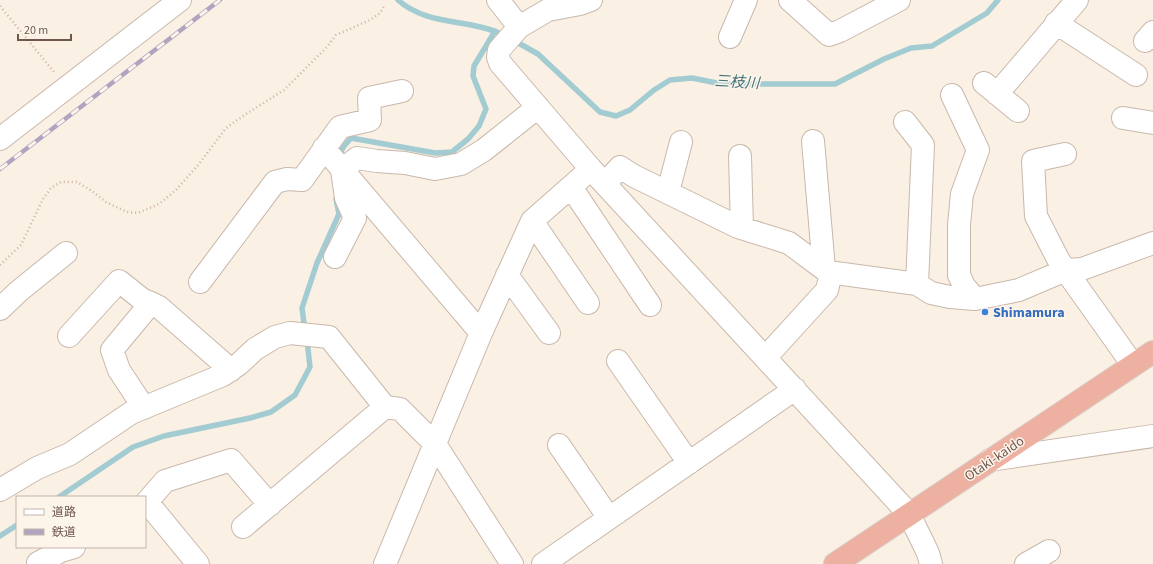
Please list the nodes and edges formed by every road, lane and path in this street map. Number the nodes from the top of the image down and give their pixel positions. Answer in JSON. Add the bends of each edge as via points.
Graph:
{"nodes":[{"id":1,"x":180,"y":0,"type":"edge"},
{"id":2,"x":498,"y":0,"type":"edge"},
{"id":3,"x":746,"y":0,"type":"edge"},
{"id":4,"x":790,"y":0,"type":"edge"},
{"id":5,"x":899,"y":0,"type":"edge"},
{"id":6,"x":1077,"y":0,"type":"edge"},
{"id":7,"x":583,"y":1,"type":"edge"},
{"id":8,"x":385,"y":5,"type":"dead end"},
{"id":9,"x":0,"y":6,"type":"edge"},
{"id":10,"x":1056,"y":24,"type":"junction"},
{"id":11,"x":519,"y":27,"type":"junction"},
{"id":12,"x":730,"y":37,"type":"dead end"},
{"id":13,"x":1136,"y":75,"type":"dead end"},
{"id":14,"x":67,"y":87,"type":"junction"},
{"id":15,"x":402,"y":91,"type":"dead end"},
{"id":16,"x":952,"y":95,"type":"dead end"},
{"id":17,"x":538,"y":107,"type":"junction"},
{"id":18,"x":1018,"y":111,"type":"dead end"},
{"id":19,"x":1123,"y":118,"type":"dead end"},
{"id":20,"x":905,"y":122,"type":"dead end"},
{"id":21,"x":1153,"y":124,"type":"edge"},
{"id":22,"x":0,"y":139,"type":"edge"},
{"id":23,"x":813,"y":141,"type":"dead end"},
{"id":24,"x":681,"y":142,"type":"dead end"},
{"id":25,"x":324,"y":148,"type":"junction"},
{"id":26,"x":1064,"y":154,"type":"dead end"},
{"id":27,"x":740,"y":156,"type":"dead end"},
{"id":28,"x":342,"y":170,"type":"junction"},
{"id":29,"x":598,"y":176,"type":"junction"},
{"id":30,"x":571,"y":187,"type":"junction"},
{"id":31,"x":668,"y":192,"type":"junction"},
{"id":32,"x":532,"y":221,"type":"junction"},
{"id":33,"x":742,"y":228,"type":"junction"},
{"id":34,"x":1153,"y":243,"type":"edge"},
{"id":35,"x":66,"y":252,"type":"dead end"},
{"id":36,"x":335,"y":257,"type":"dead end"},
{"id":37,"x":0,"y":265,"type":"edge"},
{"id":38,"x":1066,"y":270,"type":"junction"},
{"id":39,"x":827,"y":271,"type":"junction"},
{"id":40,"x":507,"y":275,"type":"junction"},
{"id":41,"x":200,"y":282,"type":"dead end"},
{"id":42,"x":916,"y":284,"type":"junction"},
{"id":43,"x":975,"y":299,"type":"junction"},
{"id":44,"x":151,"y":303,"type":"junction"},
{"id":45,"x":588,"y":303,"type":"dead end"},
{"id":46,"x":650,"y":305,"type":"dead end"},
{"id":47,"x":0,"y":309,"type":"edge"},
{"id":48,"x":481,"y":333,"type":"junction"},
{"id":49,"x":549,"y":333,"type":"dead end"},
{"id":50,"x":69,"y":336,"type":"dead end"},
{"id":51,"x":1153,"y":352,"type":"edge"},
{"id":52,"x":766,"y":357,"type":"junction"},
{"id":53,"x":618,"y":361,"type":"dead end"},
{"id":54,"x":1133,"y":365,"type":"junction"},
{"id":55,"x":230,"y":370,"type":"junction"},
{"id":56,"x":795,"y":389,"type":"junction"},
{"id":57,"x":144,"y":408,"type":"junction"},
{"id":58,"x":385,"y":408,"type":"junction"},
{"id":59,"x":1153,"y":436,"type":"edge"},
{"id":60,"x":435,"y":444,"type":"junction"},
{"id":61,"x":559,"y":445,"type":"dead end"},
{"id":62,"x":990,"y":460,"type":"junction"},
{"id":63,"x":689,"y":462,"type":"junction"},
{"id":64,"x":0,"y":490,"type":"edge"},
{"id":65,"x":146,"y":503,"type":"edge"},
{"id":66,"x":270,"y":505,"type":"junction"},
{"id":67,"x":909,"y":514,"type":"junction"},
{"id":68,"x":608,"y":518,"type":"junction"},
{"id":69,"x":243,"y":527,"type":"dead end"},
{"id":70,"x":71,"y":548,"type":"edge"},
{"id":71,"x":1049,"y":551,"type":"dead end"},
{"id":72,"x":39,"y":564,"type":"edge"},
{"id":73,"x":198,"y":564,"type":"edge"},
{"id":74,"x":385,"y":564,"type":"edge"},
{"id":75,"x":512,"y":564,"type":"edge"},
{"id":76,"x":543,"y":564,"type":"edge"},
{"id":77,"x":835,"y":564,"type":"edge"},
{"id":78,"x":931,"y":564,"type":"edge"},
{"id":79,"x":1026,"y":564,"type":"edge"}],
"edges":[{"from":1,"to":14,"type":"street"},
{"from":2,"to":11,"type":"street"},
{"from":3,"to":12,"type":"street"},
{"from":4,"to":5,"type":"street","via":[[829,35],[840,32]]},
{"from":6,"to":10,"type":"street"},
{"from":7,"to":11,"type":"street","via":[[548,10]]},
{"from":8,"to":37,"type":"path","via":[[380,13],[370,20],[336,34],[327,47],[284,90],[226,128],[181,185],[159,204],[138,214],[126,212],[77,182],[61,182],[51,188],[42,199],[21,245]]},
{"from":9,"to":14,"type":"path"},
{"from":10,"to":13,"type":"street"},
{"from":10,"to":18,"type":"street","via":[[990,89]]},
{"from":11,"to":17,"type":"street","via":[[499,50],[498,57],[500,63]]},
{"from":14,"to":22,"type":"street"},
{"from":15,"to":25,"type":"street","via":[[369,98],[370,120],[340,127]]},
{"from":16,"to":43,"type":"street","via":[[978,150],[962,194],[959,225],[959,275]]},
{"from":17,"to":28,"type":"street","via":[[484,150],[461,164],[435,169],[357,158]]},
{"from":17,"to":29,"type":"street"},
{"from":19,"to":21,"type":"street"},
{"from":20,"to":42,"type":"street","via":[[922,145]]},
{"from":23,"to":39,"type":"street"},
{"from":24,"to":31,"type":"street"},
{"from":25,"to":28,"type":"street"},
{"from":25,"to":41,"type":"street","via":[[302,180],[287,179],[275,182]]},
{"from":26,"to":38,"type":"street","via":[[1033,161],[1036,216]]},
{"from":27,"to":33,"type":"street"},
{"from":28,"to":36,"type":"street","via":[[346,198],[355,218]]},
{"from":28,"to":48,"type":"street"},
{"from":29,"to":30,"type":"street"},
{"from":29,"to":31,"type":"street","via":[[620,167]]},
{"from":29,"to":52,"type":"street"},
{"from":30,"to":32,"type":"street"},
{"from":30,"to":46,"type":"street"},
{"from":31,"to":33,"type":"street"},
{"from":32,"to":40,"type":"street"},
{"from":32,"to":45,"type":"street"},
{"from":33,"to":39,"type":"street","via":[[789,243]]},
{"from":34,"to":38,"type":"street","via":[[1082,269]]},
{"from":35,"to":47,"type":"street"},
{"from":38,"to":43,"type":"street","via":[[1019,290]]},
{"from":38,"to":54,"type":"street"},
{"from":39,"to":42,"type":"street"},
{"from":39,"to":52,"type":"street","via":[[827,290]]},
{"from":40,"to":48,"type":"street"},
{"from":40,"to":49,"type":"street"},
{"from":42,"to":43,"type":"street","via":[[931,293]]},
{"from":44,"to":50,"type":"street","via":[[143,300],[119,281]]},
{"from":44,"to":55,"type":"street","via":[[159,307]]},
{"from":44,"to":57,"type":"street","via":[[112,350],[119,370]]},
{"from":48,"to":60,"type":"street"},
{"from":51,"to":54,"type":"highway","name":"Otaki-kaido"},
{"from":52,"to":56,"type":"street"},
{"from":53,"to":63,"type":"street"},
{"from":54,"to":62,"type":"highway","name":"Otaki-kaido"},
{"from":55,"to":57,"type":"street"},
{"from":55,"to":58,"type":"street","via":[[255,349],[275,337],[290,333],[329,337]]},
{"from":56,"to":63,"type":"street"},
{"from":56,"to":67,"type":"street"},
{"from":57,"to":64,"type":"street","via":[[131,413],[70,454],[37,468]]},
{"from":58,"to":60,"type":"street","via":[[400,409]]},
{"from":58,"to":66,"type":"street"},
{"from":59,"to":62,"type":"street"},
{"from":60,"to":74,"type":"street"},
{"from":60,"to":75,"type":"street"},
{"from":61,"to":68,"type":"street"},
{"from":62,"to":67,"type":"highway","name":"Otaki-kaido"},
{"from":63,"to":68,"type":"street"},
{"from":65,"to":66,"type":"street","via":[[165,481],[231,460]]},
{"from":65,"to":73,"type":"street"},
{"from":66,"to":69,"type":"street"},
{"from":67,"to":77,"type":"highway","name":"Otaki-kaido"},
{"from":67,"to":78,"type":"street"},
{"from":68,"to":76,"type":"street"},
{"from":70,"to":72,"type":"street"},
{"from":71,"to":79,"type":"street"}]}
